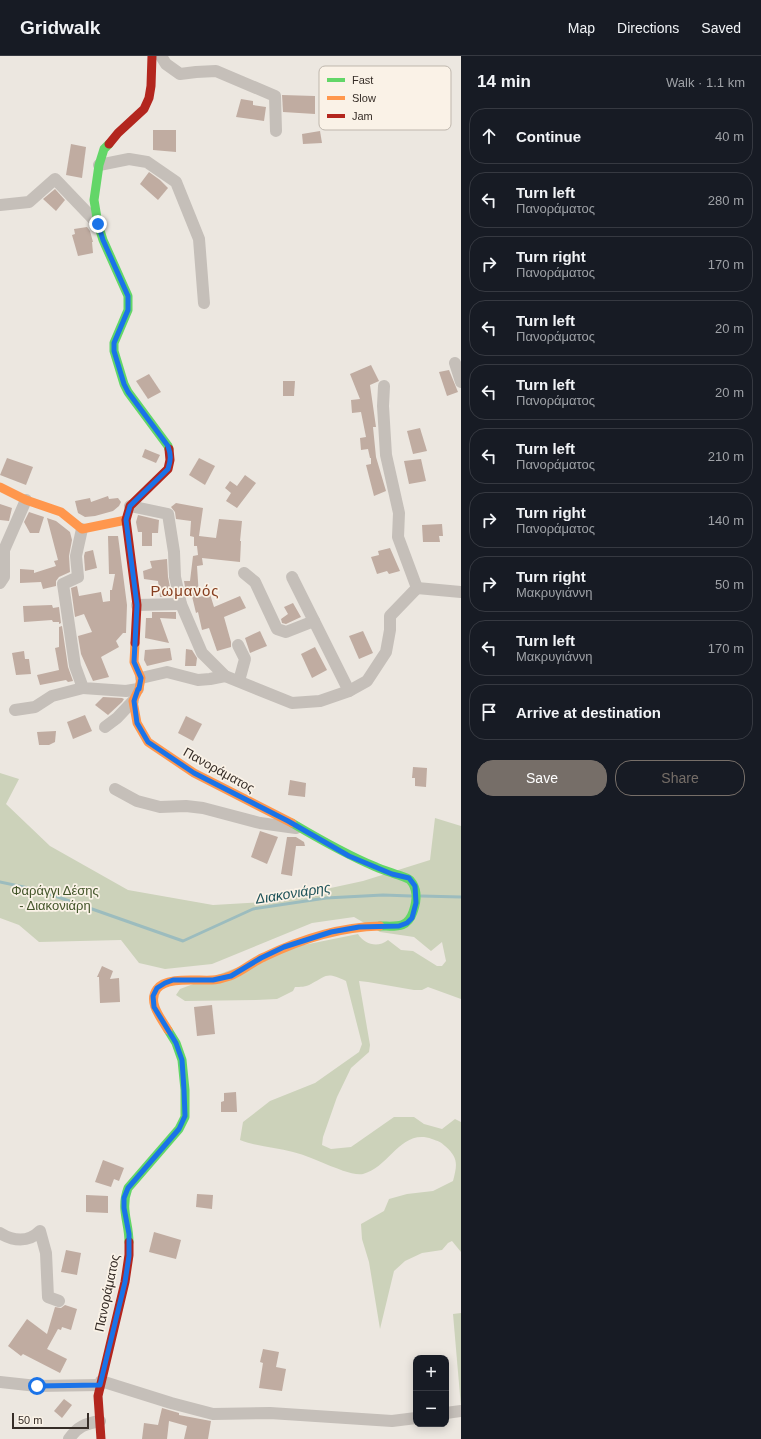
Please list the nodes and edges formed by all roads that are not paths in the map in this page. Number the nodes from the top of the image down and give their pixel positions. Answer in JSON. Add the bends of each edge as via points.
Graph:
{"nodes":[{"id":1,"x":152,"y":56,"type":"edge"},
{"id":2,"x":161,"y":56,"type":"edge"},
{"id":3,"x":276,"y":131,"type":"dead end"},
{"id":4,"x":99,"y":165,"type":"junction"},
{"id":5,"x":0,"y":204,"type":"edge"},
{"id":6,"x":98,"y":224,"type":"junction"},
{"id":7,"x":204,"y":303,"type":"dead end"},
{"id":8,"x":455,"y":363,"type":"dead end"},
{"id":9,"x":461,"y":382,"type":"edge"},
{"id":10,"x":384,"y":386,"type":"dead end"},
{"id":11,"x":0,"y":487,"type":"edge"},
{"id":12,"x":26,"y":500,"type":"junction"},
{"id":13,"x":130,"y":506,"type":"junction"},
{"id":14,"x":126,"y":520,"type":"junction"},
{"id":15,"x":82,"y":529,"type":"junction"},
{"id":16,"x":244,"y":573,"type":"dead end"},
{"id":17,"x":292,"y":577,"type":"dead end"},
{"id":18,"x":0,"y":583,"type":"edge"},
{"id":19,"x":417,"y":588,"type":"junction"},
{"id":20,"x":461,"y":592,"type":"edge"},
{"id":21,"x":181,"y":604,"type":"junction"},
{"id":22,"x":137,"y":605,"type":"junction"},
{"id":23,"x":314,"y":621,"type":"junction"},
{"id":24,"x":238,"y":645,"type":"dead end"},
{"id":25,"x":226,"y":676,"type":"junction"},
{"id":26,"x":239,"y":681,"type":"junction"},
{"id":27,"x":139,"y":683,"type":"junction"},
{"id":28,"x":83,"y":688,"type":"junction"},
{"id":29,"x":349,"y":691,"type":"junction"},
{"id":30,"x":134,"y":701,"type":"junction"},
{"id":31,"x":15,"y":710,"type":"dead end"},
{"id":32,"x":104,"y":727,"type":"dead end"},
{"id":33,"x":115,"y":789,"type":"dead end"},
{"id":34,"x":301,"y":829,"type":"junction"},
{"id":35,"x":0,"y":1233,"type":"edge"},
{"id":36,"x":59,"y":1300,"type":"dead end"},
{"id":37,"x":0,"y":1382,"type":"edge"},
{"id":38,"x":100,"y":1383,"type":"junction"},
{"id":39,"x":461,"y":1411,"type":"edge"},
{"id":40,"x":449,"y":1413,"type":"edge"},
{"id":41,"x":413,"y":1418,"type":"edge"},
{"id":42,"x":100,"y":1421,"type":"junction"},
{"id":43,"x":69,"y":1439,"type":"edge"},
{"id":44,"x":101,"y":1439,"type":"edge"}],
"edges":[{"from":1,"to":4,"type":"main road","via":[[151,86],[144,109],[104,149]]},
{"from":2,"to":3,"type":"street","via":[[166,64],[180,74],[216,72],[275,96]]},
{"from":4,"to":6,"type":"main road","via":[[94,200]]},
{"from":4,"to":7,"type":"street","via":[[129,159],[147,162],[176,182],[199,239]]},
{"from":5,"to":6,"type":"street","via":[[29,202],[55,179]]},
{"from":6,"to":13,"type":"main road","via":[[128,296],[128,310],[114,343],[124,384],[168,446],[170,454],[168,469]]},
{"from":8,"to":9,"type":"street"},
{"from":10,"to":19,"type":"street","via":[[386,455],[399,513],[398,537]]},
{"from":11,"to":12,"type":"main road"},
{"from":12,"to":15,"type":"main road","via":[[64,514]]},
{"from":12,"to":18,"type":"street","via":[[4,550],[4,577]]},
{"from":13,"to":14,"type":"main road"},
{"from":13,"to":21,"type":"street","via":[[168,514],[175,577]]},
{"from":14,"to":15,"type":"main road"},
{"from":14,"to":22,"type":"main road"},
{"from":15,"to":28,"type":"street","via":[[76,556],[78,577],[63,584],[76,666]]},
{"from":16,"to":23,"type":"street","via":[[255,582],[277,629],[286,632]]},
{"from":17,"to":23,"type":"street"},
{"from":19,"to":20,"type":"street"},
{"from":19,"to":29,"type":"street","via":[[390,616],[386,652],[367,680]]},
{"from":21,"to":22,"type":"street"},
{"from":21,"to":25,"type":"street","via":[[202,653]]},
{"from":22,"to":27,"type":"main road","via":[[134,662]]},
{"from":23,"to":29,"type":"street"},
{"from":24,"to":26,"type":"street","via":[[245,659]]},
{"from":25,"to":26,"type":"street"},
{"from":25,"to":27,"type":"street","via":[[198,680],[167,672]]},
{"from":26,"to":29,"type":"street","via":[[292,704],[320,701]]},
{"from":27,"to":28,"type":"street","via":[[126,691]]},
{"from":27,"to":30,"type":"main road","name":"Πανοράματος"},
{"from":28,"to":31,"type":"street","via":[[52,696],[36,707]]},
{"from":30,"to":32,"type":"street"},
{"from":30,"to":34,"type":"main road","name":"Πανοράματος","via":[[137,723],[148,742],[194,773]]},
{"from":33,"to":34,"type":"street","via":[[137,801],[160,808],[203,808],[260,823]]},
{"from":34,"to":38,"type":"main road","name":"Πανοράματος","via":[[349,856],[392,874],[409,878],[416,891],[412,918],[399,926],[359,927],[331,932],[284,947],[231,976],[213,980],[173,980],[155,990],[154,1007],[176,1043],[182,1060],[185,1116],[179,1129],[128,1188],[124,1198],[129,1256]]},
{"from":35,"to":36,"type":"street","via":[[24,1240],[40,1231],[46,1253],[48,1297]]},
{"from":37,"to":38,"type":"street","via":[[37,1386]]},
{"from":38,"to":41,"type":"street","via":[[213,1414],[270,1413],[392,1421]]},
{"from":38,"to":42,"type":"main road","name":"Πανοράματος"},
{"from":39,"to":40,"type":"street"},
{"from":42,"to":43,"type":"street","via":[[86,1424],[74,1431]]},
{"from":42,"to":44,"type":"main road","name":"Πανοράματος"}]}
